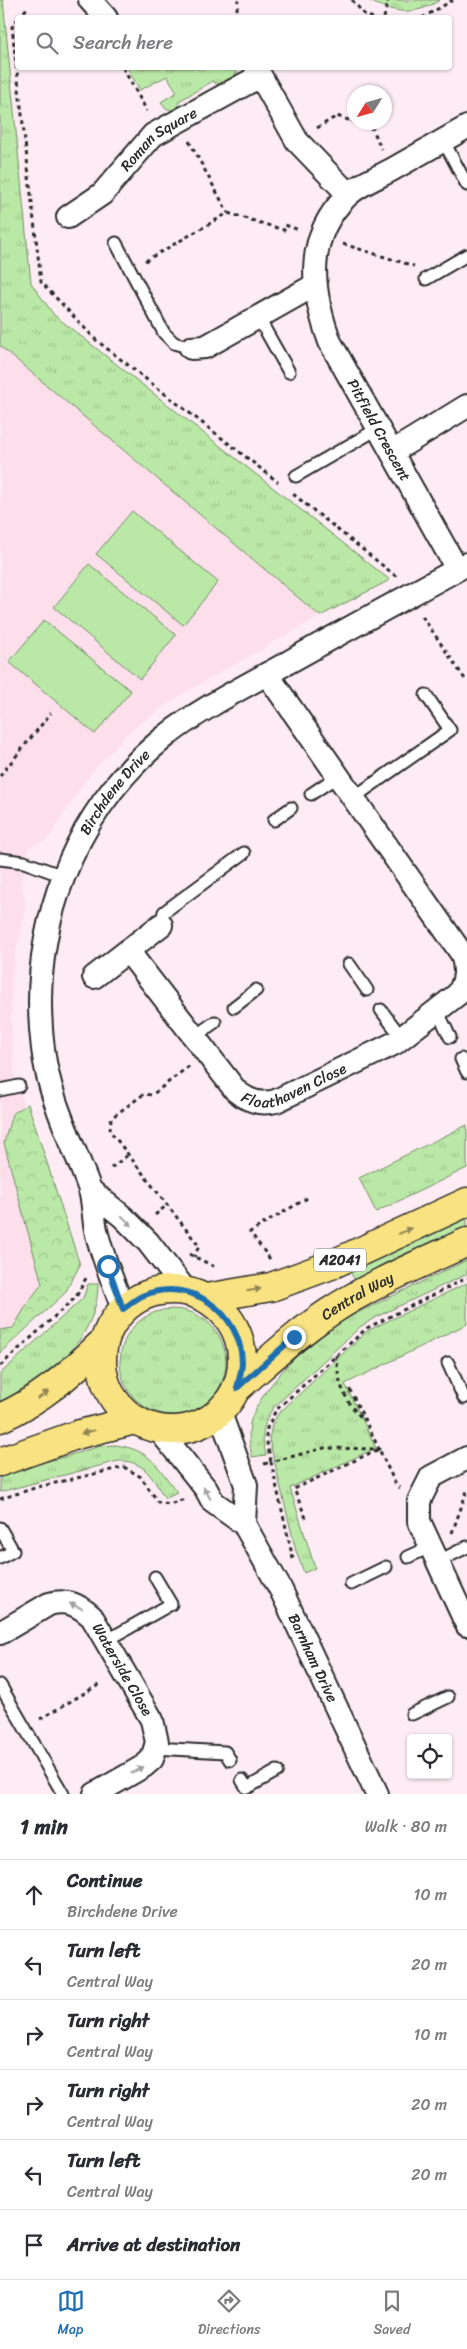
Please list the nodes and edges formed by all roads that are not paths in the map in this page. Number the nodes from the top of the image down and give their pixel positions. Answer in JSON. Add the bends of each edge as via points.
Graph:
{"nodes":[{"id":1,"x":90,"y":0,"type":"edge"},
{"id":2,"x":103,"y":15,"type":"edge"},
{"id":3,"x":258,"y":72,"type":"edge"},
{"id":4,"x":467,"y":128,"type":"edge"},
{"id":5,"x":443,"y":140,"type":"junction"},
{"id":6,"x":467,"y":185,"type":"edge"},
{"id":7,"x":348,"y":194,"type":"junction"},
{"id":8,"x":68,"y":217,"type":"dead end"},
{"id":9,"x":116,"y":243,"type":"dead end"},
{"id":10,"x":467,"y":255,"type":"edge"},
{"id":11,"x":431,"y":276,"type":"road end"},
{"id":12,"x":315,"y":286,"type":"junction"},
{"id":13,"x":258,"y":318,"type":"junction"},
{"id":14,"x":191,"y":348,"type":"joint"},
{"id":15,"x":289,"y":372,"type":"dead end"},
{"id":16,"x":467,"y":406,"type":"edge"},
{"id":17,"x":379,"y":428,"type":"junction"},
{"id":18,"x":392,"y":452,"type":"junction"},
{"id":19,"x":296,"y":476,"type":"dead end"},
{"id":20,"x":462,"y":567,"type":"edge"},
{"id":21,"x":267,"y":674,"type":"junction"},
{"id":22,"x":426,"y":695,"type":"dead end"},
{"id":23,"x":338,"y":776,"type":"junction"},
{"id":24,"x":311,"y":794,"type":"dead end"},
{"id":25,"x":353,"y":798,"type":"junction"},
{"id":26,"x":291,"y":808,"type":"dead end"},
{"id":27,"x":274,"y":820,"type":"dead end"},
{"id":28,"x":244,"y":853,"type":"dead end"},
{"id":29,"x":0,"y":859,"type":"edge"},
{"id":30,"x":62,"y":876,"type":"junction"},
{"id":31,"x":161,"y":925,"type":"joint"},
{"id":32,"x":128,"y":951,"type":"junction"},
{"id":33,"x":349,"y":964,"type":"dead end"},
{"id":34,"x":467,"y":974,"type":"edge"},
{"id":35,"x":94,"y":977,"type":"dead end"},
{"id":36,"x":256,"y":990,"type":"dead end"},
{"id":37,"x":367,"y":990,"type":"dead end"},
{"id":38,"x":234,"y":1007,"type":"dead end"},
{"id":39,"x":381,"y":1010,"type":"dead end"},
{"id":40,"x":437,"y":1010,"type":"junction"},
{"id":41,"x":215,"y":1022,"type":"dead end"},
{"id":42,"x":450,"y":1037,"type":"dead end"},
{"id":43,"x":402,"y":1038,"type":"junction"},
{"id":44,"x":200,"y":1045,"type":"junction"},
{"id":45,"x":461,"y":1059,"type":"dead end"},
{"id":46,"x":467,"y":1072,"type":"edge"},
{"id":47,"x":18,"y":1086,"type":"dead end"},
{"id":48,"x":0,"y":1090,"type":"edge"},
{"id":49,"x":90,"y":1190,"type":"junction"},
{"id":50,"x":467,"y":1202,"type":"edge"},
{"id":51,"x":467,"y":1242,"type":"edge"},
{"id":52,"x":196,"y":1295,"type":"junction"},
{"id":53,"x":123,"y":1309,"type":"junction"},
{"id":54,"x":103,"y":1342,"type":"junction"},
{"id":55,"x":448,"y":1363,"type":"dead end"},
{"id":56,"x":237,"y":1388,"type":"junction"},
{"id":57,"x":464,"y":1398,"type":"dead end"},
{"id":58,"x":220,"y":1413,"type":"junction"},
{"id":59,"x":0,"y":1418,"type":"edge"},
{"id":60,"x":147,"y":1425,"type":"junction"},
{"id":61,"x":467,"y":1458,"type":"edge"},
{"id":62,"x":0,"y":1462,"type":"edge"},
{"id":63,"x":244,"y":1524,"type":"junction"},
{"id":64,"x":0,"y":1528,"type":"edge"},
{"id":65,"x":467,"y":1547,"type":"edge"},
{"id":66,"x":434,"y":1554,"type":"junction"},
{"id":67,"x":408,"y":1557,"type":"dead end"},
{"id":68,"x":0,"y":1558,"type":"edge"},
{"id":69,"x":386,"y":1567,"type":"dead end"},
{"id":70,"x":155,"y":1577,"type":"dead end"},
{"id":71,"x":351,"y":1584,"type":"dead end"},
{"id":72,"x":467,"y":1625,"type":"edge"},
{"id":73,"x":2,"y":1627,"type":"edge"},
{"id":74,"x":106,"y":1641,"type":"junction"},
{"id":75,"x":0,"y":1685,"type":"edge"},
{"id":76,"x":448,"y":1696,"type":"dead end"},
{"id":77,"x":412,"y":1714,"type":"dead end"},
{"id":78,"x":156,"y":1748,"type":"junction"},
{"id":79,"x":230,"y":1760,"type":"dead end"},
{"id":80,"x":277,"y":1771,"type":"dead end"},
{"id":81,"x":242,"y":1780,"type":"dead end"},
{"id":82,"x":63,"y":1794,"type":"edge"},
{"id":83,"x":95,"y":1794,"type":"edge"},
{"id":84,"x":377,"y":1794,"type":"edge"}],
"edges":[{"from":1,"to":2,"type":"street"},
{"from":3,"to":7,"type":"street","name":"Roman Square","via":[[297,141]]},
{"from":3,"to":8,"type":"street","name":"Roman Square","via":[[153,135],[102,194]]},
{"from":4,"to":5,"type":"street","name":"Pitfield Crescent"},
{"from":5,"to":6,"type":"lane"},
{"from":5,"to":7,"type":"street","name":"Pitfield Crescent"},
{"from":7,"to":12,"type":"street","name":"Pitfield Crescent","via":[[326,221],[320,237]]},
{"from":9,"to":14,"type":"lane","via":[[164,333],[174,343]]},
{"from":10,"to":11,"type":"lane"},
{"from":12,"to":13,"type":"street"},
{"from":12,"to":17,"type":"street","name":"Pitfield Crescent","via":[[318,310],[330,342]]},
{"from":13,"to":14,"type":"street","via":[[205,347]]},
{"from":13,"to":15,"type":"lane"},
{"from":16,"to":18,"type":"street"},
{"from":17,"to":18,"type":"street","name":"Pitfield Crescent"},
{"from":17,"to":19,"type":"lane"},
{"from":18,"to":20,"type":"street","name":"Pitfield Crescent"},
{"from":20,"to":21,"type":"street","name":"Birchdene Drive"},
{"from":21,"to":23,"type":"street","name":"Floathaven Close"},
{"from":21,"to":30,"type":"street","name":"Birchdene Drive","via":[[205,709],[166,736],[135,764],[107,796],[82,835]]},
{"from":22,"to":25,"type":"lane","via":[[450,730]]},
{"from":23,"to":24,"type":"lane"},
{"from":23,"to":25,"type":"street","name":"Floathaven Close"},
{"from":25,"to":34,"type":"street","name":"Floathaven Close","via":[[462,954]]},
{"from":26,"to":27,"type":"lane"},
{"from":28,"to":31,"type":"lane","via":[[164,912]]},
{"from":29,"to":30,"type":"lane","via":[[24,862]]},
{"from":30,"to":49,"type":"street","name":"Birchdene Drive","via":[[42,956],[39,985],[42,1042],[55,1106]]},
{"from":31,"to":32,"type":"street"},
{"from":32,"to":35,"type":"street"},
{"from":32,"to":44,"type":"street","name":"Floathaven Close"},
{"from":33,"to":37,"type":"lane"},
{"from":34,"to":40,"type":"street","name":"Floathaven Close","via":[[458,994]]},
{"from":36,"to":38,"type":"lane"},
{"from":39,"to":43,"type":"lane"},
{"from":40,"to":42,"type":"lane"},
{"from":40,"to":43,"type":"street","name":"Floathaven Close"},
{"from":41,"to":44,"type":"lane"},
{"from":43,"to":44,"type":"street","name":"Floathaven Close","via":[[266,1104],[244,1098]]},
{"from":45,"to":46,"type":"lane"},
{"from":47,"to":48,"type":"lane"},
{"from":49,"to":52,"type":"street","name":"Birchdene Drive","one_way":true,"via":[[123,1217]]},
{"from":49,"to":53,"type":"street","name":"Birchdene Drive","via":[[96,1231]]},
{"from":52,"to":50,"type":"main road","number":"A2041","one_way":true,"via":[[271,1287],[331,1265]]},
{"from":51,"to":56,"type":"main road","name":"Central Way","number":"A2041","via":[[329,1312],[294,1337]]},
{"from":52,"to":53,"type":"main road","number":"A2041","via":[[163,1290],[142,1296]]},
{"from":52,"to":56,"type":"main road","name":"Central Way","number":"A2041","via":[[226,1315],[238,1337],[242,1363]]},
{"from":53,"to":54,"type":"main road","number":"A2041"},
{"from":59,"to":54,"type":"main road","number":"A2041","one_way":true,"via":[[40,1398]]},
{"from":54,"to":60,"type":"main road","number":"A2041","via":[[101,1364],[105,1385],[116,1404]]},
{"from":55,"to":57,"type":"lane"},
{"from":56,"to":58,"type":"main road","name":"Central Way","number":"A2041"},
{"from":58,"to":60,"type":"main road","name":"Central Way","number":"A2041","via":[[181,1431]]},
{"from":58,"to":63,"type":"street","via":[[246,1485]]},
{"from":60,"to":62,"type":"main road","name":"Central Way","number":"A2041","one_way":true,"via":[[76,1435]]},
{"from":63,"to":60,"type":"street","name":"Barnham Drive","one_way":true,"via":[[213,1502],[206,1489]]},
{"from":61,"to":66,"type":"street","via":[[432,1477],[419,1501],[419,1521]]},
{"from":63,"to":84,"type":"street","name":"Barnham Drive","via":[[281,1590]]},
{"from":64,"to":68,"type":"lane","via":[[13,1551]]},
{"from":65,"to":66,"type":"lane"},
{"from":66,"to":67,"type":"lane"},
{"from":66,"to":72,"type":"street"},
{"from":69,"to":71,"type":"lane"},
{"from":70,"to":74,"type":"lane","via":[[171,1604]]},
{"from":74,"to":73,"type":"street","name":"Waterside Close","one_way":true,"via":[[84,1609],[65,1602],[49,1604]]},
{"from":74,"to":78,"type":"street","name":"Waterside Close","via":[[152,1720]]},
{"from":75,"to":82,"type":"lane"},
{"from":76,"to":77,"type":"lane"},
{"from":78,"to":79,"type":"lane","via":[[225,1752]]},
{"from":83,"to":78,"type":"street","one_way":true,"via":[[144,1766]]},
{"from":80,"to":81,"type":"lane","via":[[247,1788]]}]}
